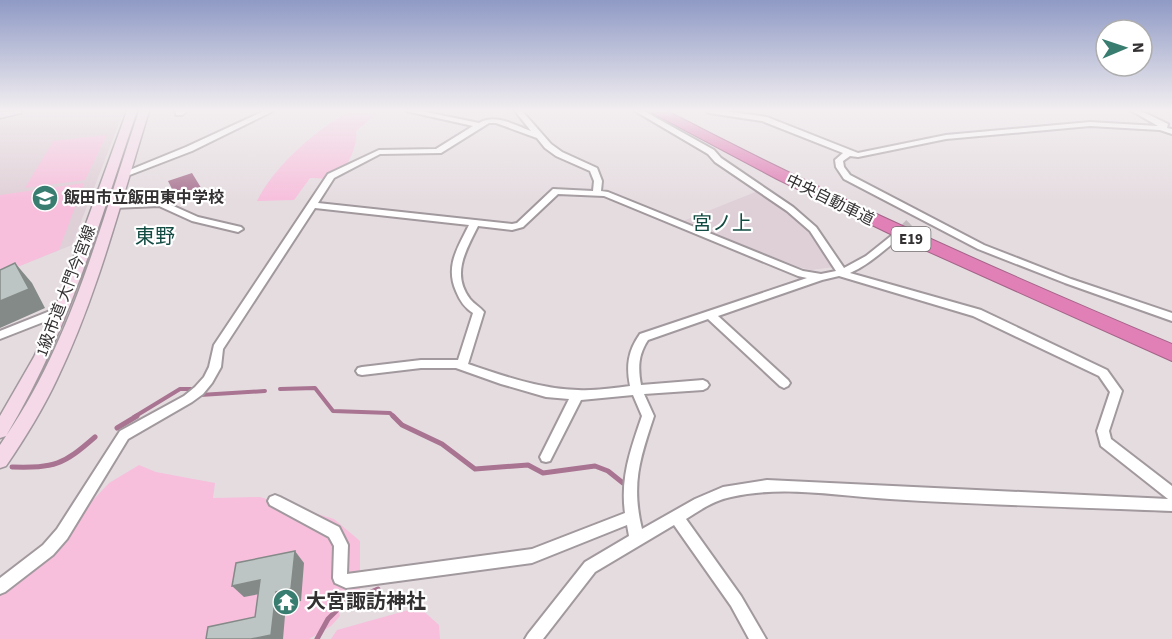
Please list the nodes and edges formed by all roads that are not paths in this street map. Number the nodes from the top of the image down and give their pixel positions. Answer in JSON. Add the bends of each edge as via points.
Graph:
{"nodes":[{"id":1,"x":121,"y":141,"type":"edge"},
{"id":2,"x":135,"y":141,"type":"edge"},
{"id":3,"x":206,"y":141,"type":"edge"},
{"id":4,"x":454,"y":141,"type":"edge"},
{"id":5,"x":545,"y":141,"type":"edge"},
{"id":6,"x":691,"y":141,"type":"edge"},
{"id":7,"x":714,"y":141,"type":"edge"},
{"id":8,"x":730,"y":141,"type":"edge"},
{"id":9,"x":819,"y":141,"type":"edge"},
{"id":10,"x":927,"y":141,"type":"edge"},
{"id":11,"x":849,"y":153,"type":"junction"},
{"id":12,"x":124,"y":174,"type":"junction"},
{"id":13,"x":597,"y":193,"type":"junction"},
{"id":14,"x":113,"y":205,"type":"junction"},
{"id":15,"x":313,"y":206,"type":"junction"},
{"id":16,"x":476,"y":223,"type":"junction"},
{"id":17,"x":238,"y":229,"type":"dead end"},
{"id":18,"x":894,"y":238,"type":"tunnel mouth"},
{"id":19,"x":843,"y":274,"type":"junction"},
{"id":20,"x":821,"y":277,"type":"junction"},
{"id":21,"x":60,"y":311,"type":"junction"},
{"id":22,"x":709,"y":314,"type":"junction"},
{"id":23,"x":1172,"y":317,"type":"edge"},
{"id":24,"x":0,"y":335,"type":"edge"},
{"id":25,"x":1172,"y":342,"type":"edge"},
{"id":26,"x":1172,"y":353,"type":"edge"},
{"id":27,"x":462,"y":366,"type":"junction"},
{"id":28,"x":362,"y":371,"type":"dead end"},
{"id":29,"x":784,"y":383,"type":"dead end"},
{"id":30,"x":703,"y":385,"type":"dead end"},
{"id":31,"x":636,"y":392,"type":"junction"},
{"id":32,"x":577,"y":395,"type":"junction"},
{"id":33,"x":0,"y":431,"type":"edge"},
{"id":34,"x":546,"y":457,"type":"dead end"},
{"id":35,"x":0,"y":460,"type":"edge"},
{"id":36,"x":1172,"y":494,"type":"edge"},
{"id":37,"x":275,"y":501,"type":"dead end"},
{"id":38,"x":1172,"y":505,"type":"edge"},
{"id":39,"x":631,"y":516,"type":"junction"},
{"id":40,"x":676,"y":516,"type":"junction"},
{"id":41,"x":637,"y":539,"type":"junction"},
{"id":42,"x":0,"y":587,"type":"edge"},
{"id":43,"x":533,"y":639,"type":"edge"},
{"id":44,"x":758,"y":639,"type":"edge"}],
"edges":[{"from":1,"to":21,"type":"street","name":"1級市道 大門今宮線"},
{"from":2,"to":12,"type":"street"},
{"from":3,"to":12,"type":"street"},
{"from":4,"to":15,"type":"street","via":[[438,151],[379,152],[331,176]]},
{"from":5,"to":13,"type":"street","via":[[559,154],[594,170]]},
{"from":6,"to":19,"type":"street","via":[[813,229]]},
{"from":7,"to":26,"type":"highway","name":"中央自動車道","number":"E19","via":[[907,237]]},
{"from":8,"to":25,"type":"highway","name":"中央自動車道","number":"E19","via":[[933,239]]},
{"from":9,"to":11,"type":"street"},
{"from":10,"to":11,"type":"street","via":[[858,155]]},
{"from":11,"to":23,"type":"street","via":[[839,160],[847,177],[912,216],[1068,282]]},
{"from":12,"to":14,"type":"street"},
{"from":13,"to":16,"type":"street","via":[[556,191],[513,227]]},
{"from":13,"to":20,"type":"street","via":[[801,274]]},
{"from":14,"to":17,"type":"street","via":[[160,203],[195,219]]},
{"from":14,"to":35,"type":"street","via":[[57,367]]},
{"from":15,"to":16,"type":"street"},
{"from":15,"to":42,"type":"street","via":[[218,348],[216,365],[206,383],[194,396],[124,435],[62,534],[48,550]]},
{"from":16,"to":27,"type":"street","via":[[456,262],[454,278],[467,305],[479,312]]},
{"from":18,"to":19,"type":"street"},
{"from":19,"to":20,"type":"street"},
{"from":19,"to":36,"type":"street","via":[[977,313],[1103,373],[1116,391],[1103,431],[1106,442]]},
{"from":20,"to":22,"type":"street"},
{"from":21,"to":24,"type":"street"},
{"from":21,"to":33,"type":"street","name":"1級市道 大門今宮線","via":[[29,386]]},
{"from":22,"to":29,"type":"street"},
{"from":22,"to":31,"type":"street","via":[[644,337],[635,348],[632,370]]},
{"from":27,"to":28,"type":"street","via":[[421,364]]},
{"from":27,"to":32,"type":"street","via":[[546,392]]},
{"from":30,"to":31,"type":"street"},
{"from":31,"to":32,"type":"street"},
{"from":31,"to":39,"type":"street","via":[[648,416],[630,468]]},
{"from":32,"to":34,"type":"street"},
{"from":37,"to":39,"type":"street","via":[[334,532],[341,545],[340,578],[346,581],[532,556]]},
{"from":38,"to":40,"type":"street","via":[[767,486],[715,495]]},
{"from":39,"to":41,"type":"street"},
{"from":40,"to":41,"type":"street"},
{"from":40,"to":44,"type":"street"},
{"from":41,"to":43,"type":"street","via":[[590,567]]}]}
